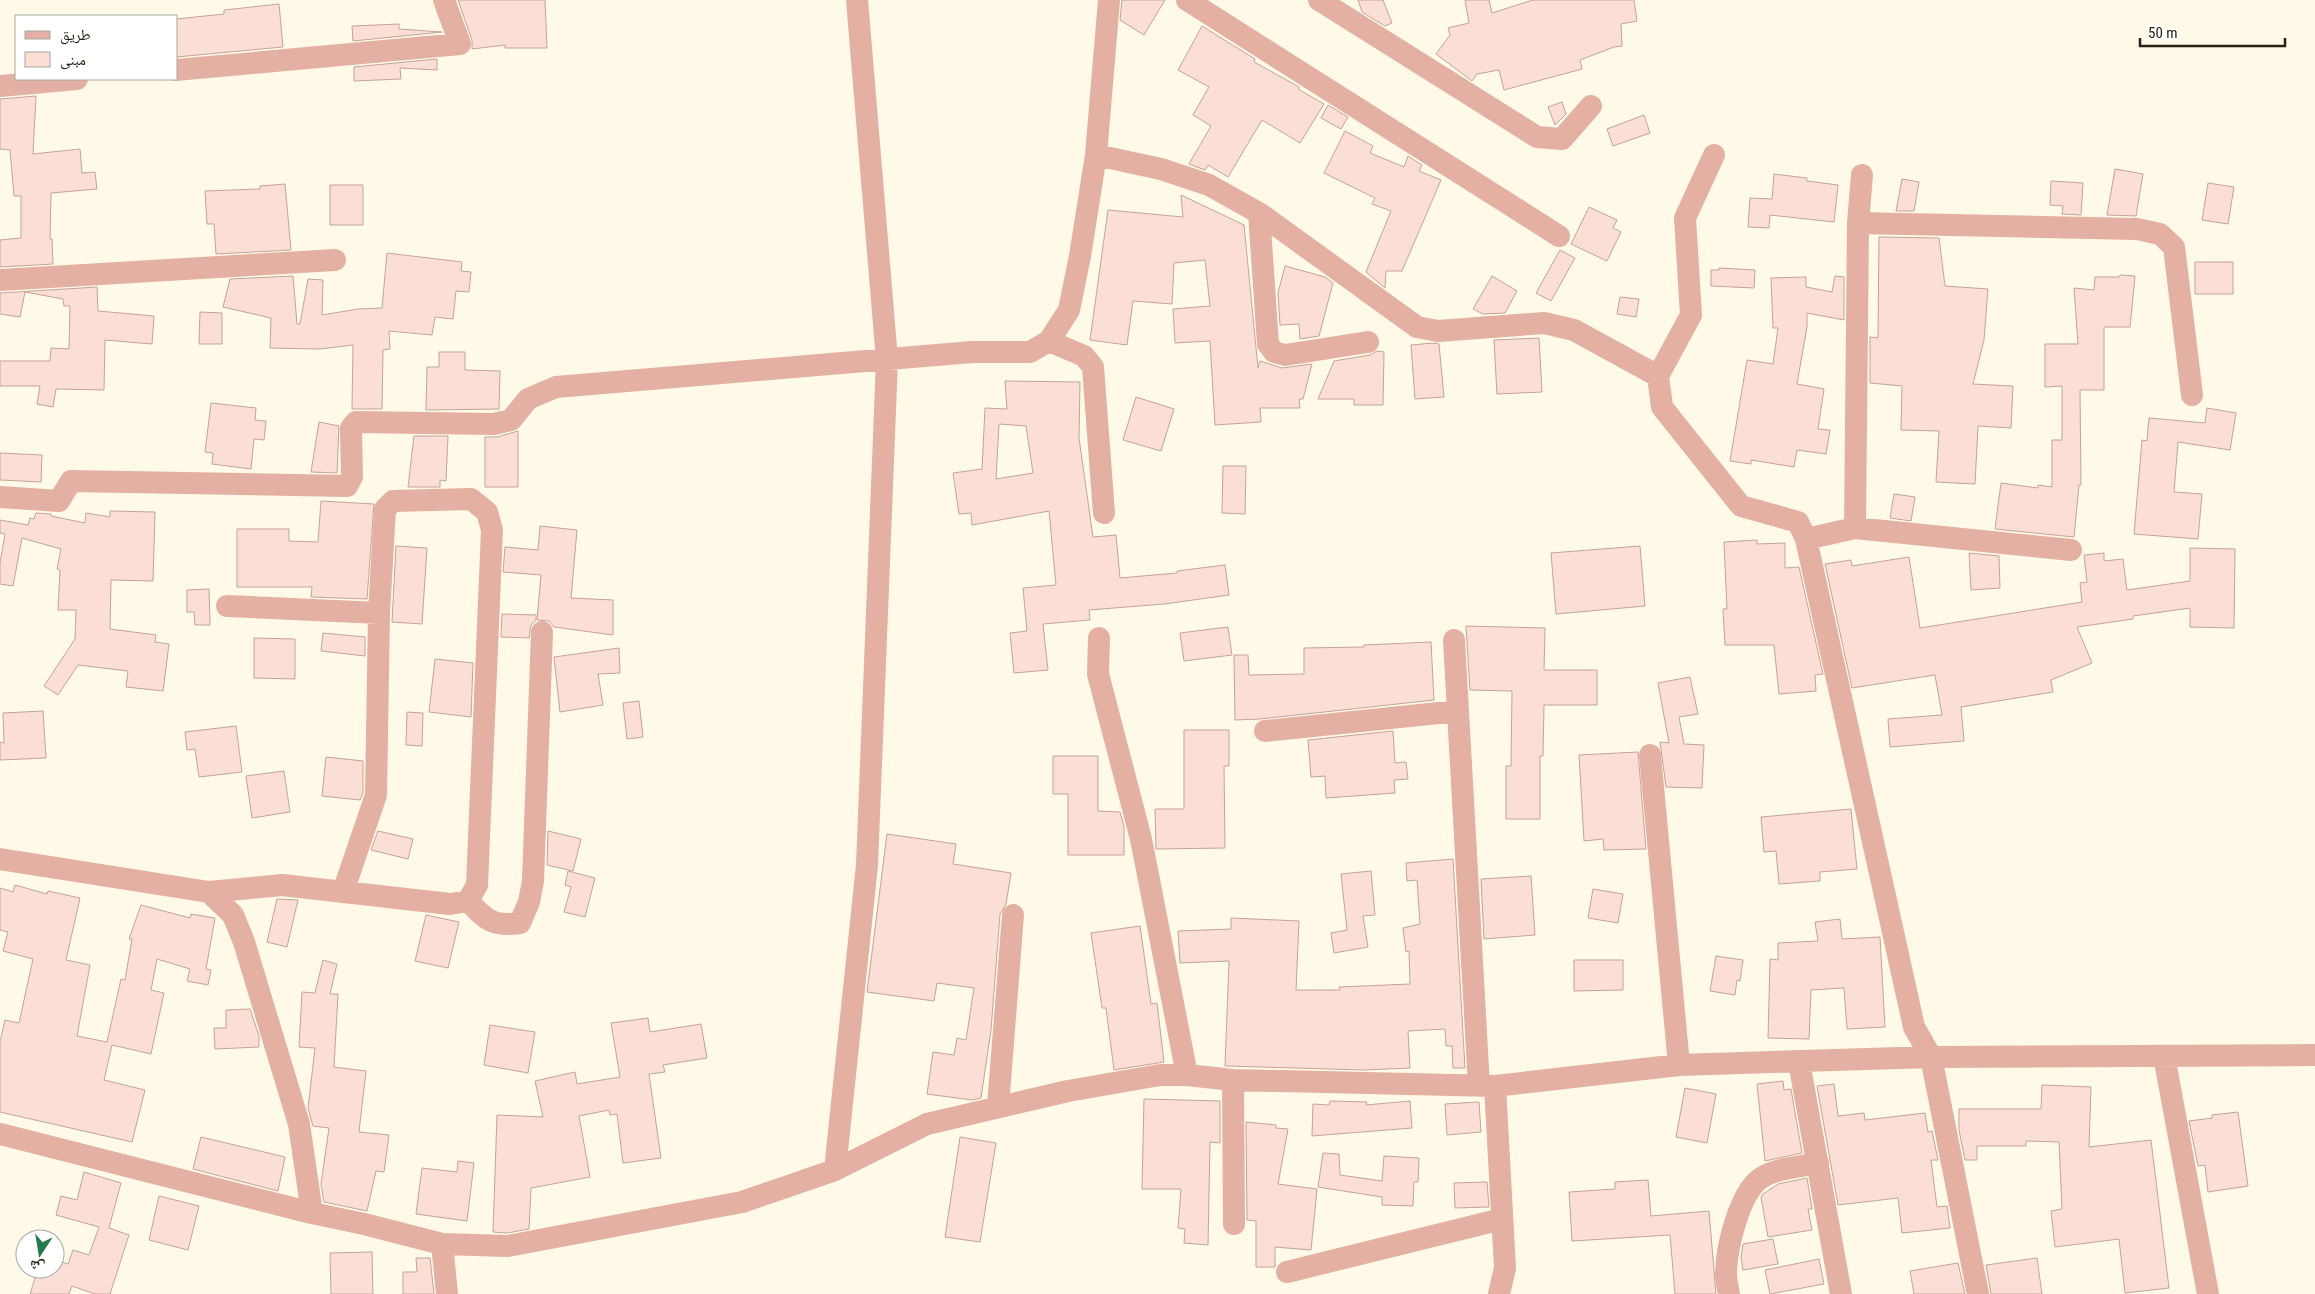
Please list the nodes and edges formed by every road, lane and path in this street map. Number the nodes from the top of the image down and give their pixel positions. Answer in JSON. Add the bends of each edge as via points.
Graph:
{"nodes":[{"id":1,"x":444,"y":0,"type":"edge"},
{"id":2,"x":857,"y":0,"type":"edge"},
{"id":3,"x":1109,"y":0,"type":"edge"},
{"id":4,"x":1187,"y":0,"type":"edge"},
{"id":5,"x":1319,"y":0,"type":"edge"},
{"id":6,"x":178,"y":70,"type":"edge"},
{"id":7,"x":66,"y":80,"type":"edge"},
{"id":8,"x":0,"y":86,"type":"edge"},
{"id":9,"x":1591,"y":106,"type":"dead end"},
{"id":10,"x":1096,"y":155,"type":"junction"},
{"id":11,"x":1714,"y":155,"type":"dead end"},
{"id":12,"x":1862,"y":175,"type":"dead end"},
{"id":13,"x":1259,"y":213,"type":"junction"},
{"id":14,"x":1858,"y":223,"type":"junction"},
{"id":15,"x":1559,"y":236,"type":"dead end"},
{"id":16,"x":335,"y":260,"type":"dead end"},
{"id":17,"x":0,"y":280,"type":"edge"},
{"id":18,"x":1049,"y":341,"type":"junction"},
{"id":19,"x":1368,"y":342,"type":"dead end"},
{"id":20,"x":887,"y":360,"type":"junction"},
{"id":21,"x":1658,"y":376,"type":"junction"},
{"id":22,"x":2192,"y":395,"type":"dead end"},
{"id":23,"x":0,"y":497,"type":"edge"},
{"id":24,"x":1104,"y":513,"type":"dead end"},
{"id":25,"x":1855,"y":528,"type":"junction"},
{"id":26,"x":1806,"y":539,"type":"junction"},
{"id":27,"x":2071,"y":550,"type":"dead end"},
{"id":28,"x":228,"y":606,"type":"dead end"},
{"id":29,"x":379,"y":613,"type":"junction"},
{"id":30,"x":542,"y":632,"type":"dead end"},
{"id":31,"x":1098,"y":638,"type":"dead end"},
{"id":32,"x":1454,"y":640,"type":"dead end"},
{"id":33,"x":1458,"y":711,"type":"junction"},
{"id":34,"x":1265,"y":731,"type":"dead end"},
{"id":35,"x":1650,"y":755,"type":"dead end"},
{"id":36,"x":0,"y":859,"type":"edge"},
{"id":37,"x":209,"y":892,"type":"junction"},
{"id":38,"x":343,"y":892,"type":"junction"},
{"id":39,"x":468,"y":901,"type":"junction"},
{"id":40,"x":1013,"y":915,"type":"dead end"},
{"id":41,"x":2315,"y":1055,"type":"edge"},
{"id":42,"x":2164,"y":1056,"type":"junction"},
{"id":43,"x":1932,"y":1057,"type":"junction"},
{"id":44,"x":1799,"y":1062,"type":"junction"},
{"id":45,"x":1679,"y":1065,"type":"junction"},
{"id":46,"x":1187,"y":1075,"type":"junction"},
{"id":47,"x":1233,"y":1080,"type":"junction"},
{"id":48,"x":1487,"y":1086,"type":"junction"},
{"id":49,"x":998,"y":1106,"type":"junction"},
{"id":50,"x":0,"y":1134,"type":"edge"},
{"id":51,"x":1818,"y":1163,"type":"junction"},
{"id":52,"x":835,"y":1170,"type":"junction"},
{"id":53,"x":312,"y":1212,"type":"junction"},
{"id":54,"x":1502,"y":1219,"type":"junction"},
{"id":55,"x":1234,"y":1224,"type":"dead end"},
{"id":56,"x":442,"y":1244,"type":"junction"},
{"id":57,"x":1286,"y":1272,"type":"dead end"},
{"id":58,"x":447,"y":1294,"type":"edge"},
{"id":59,"x":1499,"y":1294,"type":"edge"},
{"id":60,"x":1729,"y":1294,"type":"edge"},
{"id":61,"x":1841,"y":1294,"type":"edge"},
{"id":62,"x":1978,"y":1294,"type":"edge"},
{"id":63,"x":2208,"y":1294,"type":"edge"}],
"edges":[{"from":1,"to":6,"type":"street","via":[[460,44]]},
{"from":2,"to":20,"type":"street"},
{"from":3,"to":10,"type":"street"},
{"from":4,"to":15,"type":"street"},
{"from":5,"to":9,"type":"street","via":[[1537,137],[1562,139]]},
{"from":7,"to":8,"type":"street"},
{"from":10,"to":13,"type":"street","via":[[1161,169],[1209,185]]},
{"from":10,"to":18,"type":"street","via":[[1069,310]]},
{"from":11,"to":21,"type":"street","via":[[1685,218],[1691,315]]},
{"from":12,"to":14,"type":"street"},
{"from":13,"to":19,"type":"street","via":[[1268,344],[1274,352],[1285,354]]},
{"from":13,"to":21,"type":"street","via":[[1417,328],[1438,330],[1544,323],[1574,330]]},
{"from":14,"to":22,"type":"street","via":[[2136,229],[2160,234],[2174,247]]},
{"from":14,"to":25,"type":"street"},
{"from":16,"to":17,"type":"street"},
{"from":18,"to":20,"type":"street","via":[[1030,352],[972,352]]},
{"from":18,"to":24,"type":"street","via":[[1084,356],[1092,367]]},
{"from":20,"to":23,"type":"street","via":[[556,387],[528,399],[512,420],[494,424],[356,422],[351,428],[352,478],[347,486],[71,481],[59,501]]},
{"from":20,"to":52,"type":"street","via":[[867,864]]},
{"from":21,"to":26,"type":"street","via":[[1662,407],[1741,506],[1798,522]]},
{"from":25,"to":26,"type":"street"},
{"from":25,"to":27,"type":"street"},
{"from":26,"to":43,"type":"street","via":[[1914,1027]]},
{"from":28,"to":29,"type":"street"},
{"from":29,"to":38,"type":"street","via":[[376,795]]},
{"from":29,"to":39,"type":"street","via":[[385,510],[393,501],[471,499],[487,512],[492,530],[477,885]]},
{"from":30,"to":39,"type":"street","via":[[533,881],[529,902],[520,923],[503,926],[486,920]]},
{"from":31,"to":46,"type":"street","via":[[1098,674],[1140,839]]},
{"from":32,"to":33,"type":"street"},
{"from":33,"to":34,"type":"street"},
{"from":33,"to":48,"type":"street"},
{"from":35,"to":45,"type":"street"},
{"from":36,"to":37,"type":"street"},
{"from":37,"to":38,"type":"street","via":[[282,885]]},
{"from":37,"to":53,"type":"street","via":[[233,914],[244,942],[299,1124]]},
{"from":38,"to":39,"type":"street","via":[[450,904]]},
{"from":40,"to":49,"type":"street"},
{"from":41,"to":42,"type":"street"},
{"from":42,"to":43,"type":"street"},
{"from":42,"to":63,"type":"street"},
{"from":43,"to":44,"type":"street"},
{"from":43,"to":62,"type":"street"},
{"from":44,"to":45,"type":"street"},
{"from":44,"to":51,"type":"street"},
{"from":45,"to":48,"type":"street"},
{"from":46,"to":47,"type":"street"},
{"from":46,"to":49,"type":"street","via":[[1160,1075],[1068,1090]]},
{"from":47,"to":48,"type":"street"},
{"from":47,"to":55,"type":"street"},
{"from":48,"to":54,"type":"street"},
{"from":49,"to":52,"type":"street","via":[[927,1124]]},
{"from":50,"to":53,"type":"street"},
{"from":51,"to":60,"type":"street","via":[[1771,1173],[1750,1189],[1728,1253],[1726,1276]]},
{"from":51,"to":61,"type":"street"},
{"from":52,"to":56,"type":"street","via":[[742,1202],[508,1246]]},
{"from":53,"to":56,"type":"street"},
{"from":54,"to":57,"type":"street"},
{"from":54,"to":59,"type":"street","via":[[1505,1268]]},
{"from":56,"to":58,"type":"street"}]}
